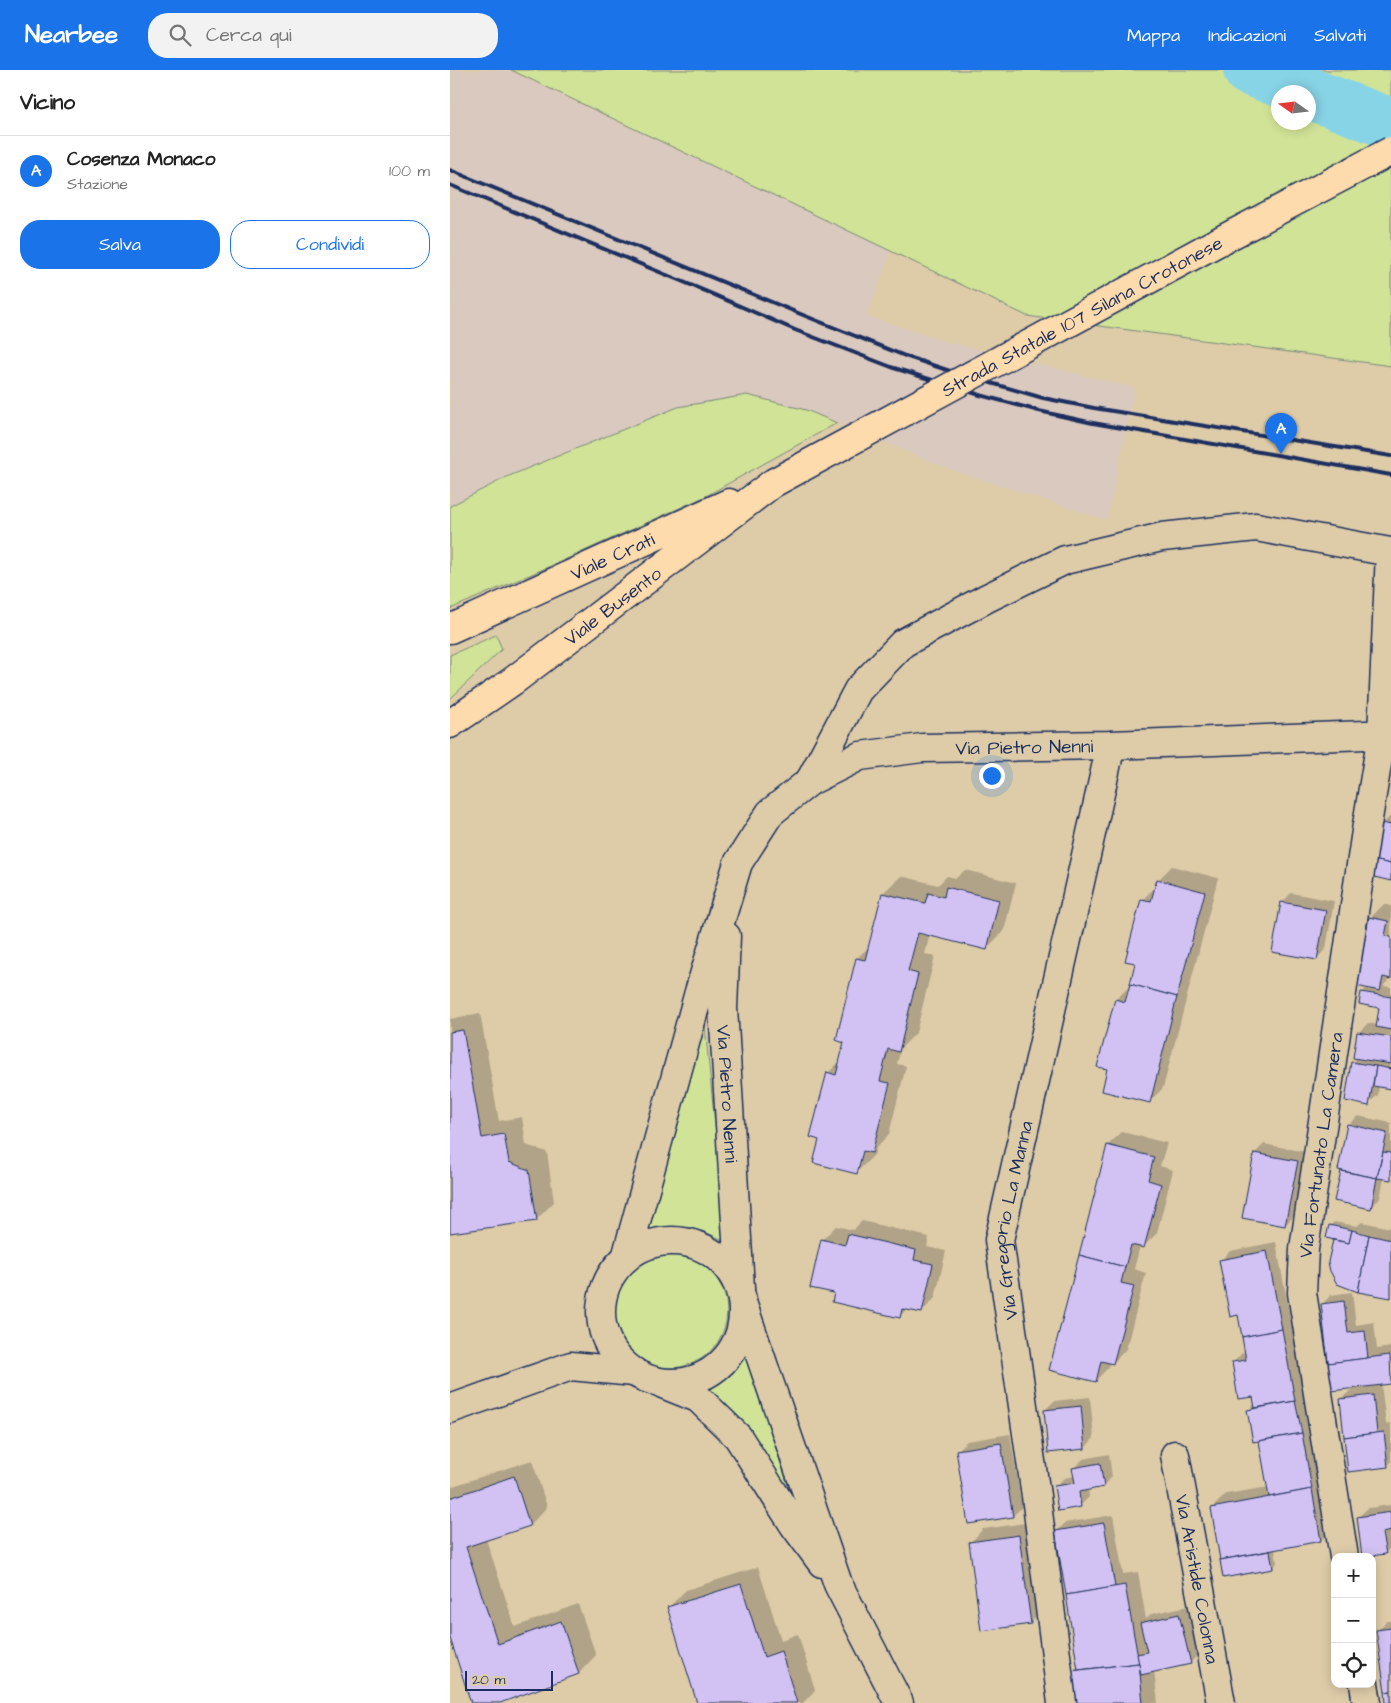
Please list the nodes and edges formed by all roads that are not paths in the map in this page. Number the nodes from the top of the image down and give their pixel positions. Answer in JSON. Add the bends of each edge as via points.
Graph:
{"nodes":[{"id":1,"x":1391,"y":152,"type":"edge"},
{"id":2,"x":773,"y":483,"type":"junction"},
{"id":3,"x":450,"y":628,"type":"edge"},
{"id":4,"x":513,"y":681,"type":"junction"},
{"id":5,"x":450,"y":724,"type":"edge"},
{"id":6,"x":1387,"y":734,"type":"edge"},
{"id":7,"x":450,"y":739,"type":"edge"},
{"id":8,"x":1111,"y":745,"type":"junction"},
{"id":9,"x":810,"y":781,"type":"junction"},
{"id":10,"x":728,"y":897,"type":"junction"},
{"id":11,"x":626,"y":1258,"type":"junction"},
{"id":12,"x":742,"y":1298,"type":"junction"},
{"id":13,"x":602,"y":1325,"type":"junction"},
{"id":14,"x":571,"y":1366,"type":"junction"},
{"id":15,"x":645,"y":1377,"type":"junction"},
{"id":16,"x":450,"y":1409,"type":"edge"},
{"id":17,"x":1175,"y":1455,"type":"dead end"},
{"id":18,"x":1343,"y":1553,"type":"edge"},
{"id":19,"x":838,"y":1584,"type":"junction"},
{"id":20,"x":1365,"y":1688,"type":"edge"},
{"id":21,"x":899,"y":1703,"type":"edge"},
{"id":22,"x":1062,"y":1703,"type":"edge"},
{"id":23,"x":1221,"y":1703,"type":"edge"},
{"id":24,"x":1367,"y":1703,"type":"edge"}],
"edges":[{"from":1,"to":2,"type":"main road","name":"Strada Statale 107 Silana Crotonese","bridge":true},
{"from":2,"to":3,"type":"main road","name":"Viale Crati"},
{"from":2,"to":4,"type":"main road","name":"Viale Busento"},
{"from":4,"to":5,"type":"main road","name":"Viale Busento"},
{"from":4,"to":7,"type":"main road"},
{"from":6,"to":8,"type":"street","name":"Via Pietro Nenni"},
{"from":6,"to":9,"type":"street","name":"Via Fortunato La Camera","via":[[1390,552],[1256,527],[1162,537],[1065,560],[903,643],[858,690]]},
{"from":6,"to":18,"type":"street","name":"Via Fortunato La Camera","via":[[1366,831],[1304,1249],[1302,1293]]},
{"from":8,"to":9,"type":"street","name":"Via Pietro Nenni","via":[[922,748],[860,756]]},
{"from":8,"to":22,"type":"street","name":"Via Gregorio La Manna","via":[[998,1240],[1036,1496]]},
{"from":9,"to":10,"type":"street","name":"Via Pietro Nenni","via":[[770,813],[738,863]]},
{"from":10,"to":11,"type":"street","name":"Via Pietro Nenni"},
{"from":10,"to":12,"type":"street","name":"Via Pietro Nenni","via":[[723,1008]]},
{"from":11,"to":12,"type":"street","via":[[647,1246],[671,1241],[695,1245],[716,1256],[732,1274]]},
{"from":11,"to":13,"type":"street","via":[[606,1288],[601,1306]]},
{"from":12,"to":15,"type":"street","via":[[742,1320],[736,1343],[722,1362],[702,1376],[680,1383]]},
{"from":12,"to":19,"type":"street"},
{"from":13,"to":14,"type":"street"},
{"from":13,"to":15,"type":"street","via":[[620,1360]]},
{"from":14,"to":15,"type":"street"},
{"from":14,"to":16,"type":"street"},
{"from":15,"to":19,"type":"street","via":[[698,1398],[738,1437],[794,1525]]},
{"from":17,"to":23,"type":"street","name":"Via Aristide Colonna"},
{"from":19,"to":21,"type":"street"},
{"from":20,"to":24,"type":"street"}]}
